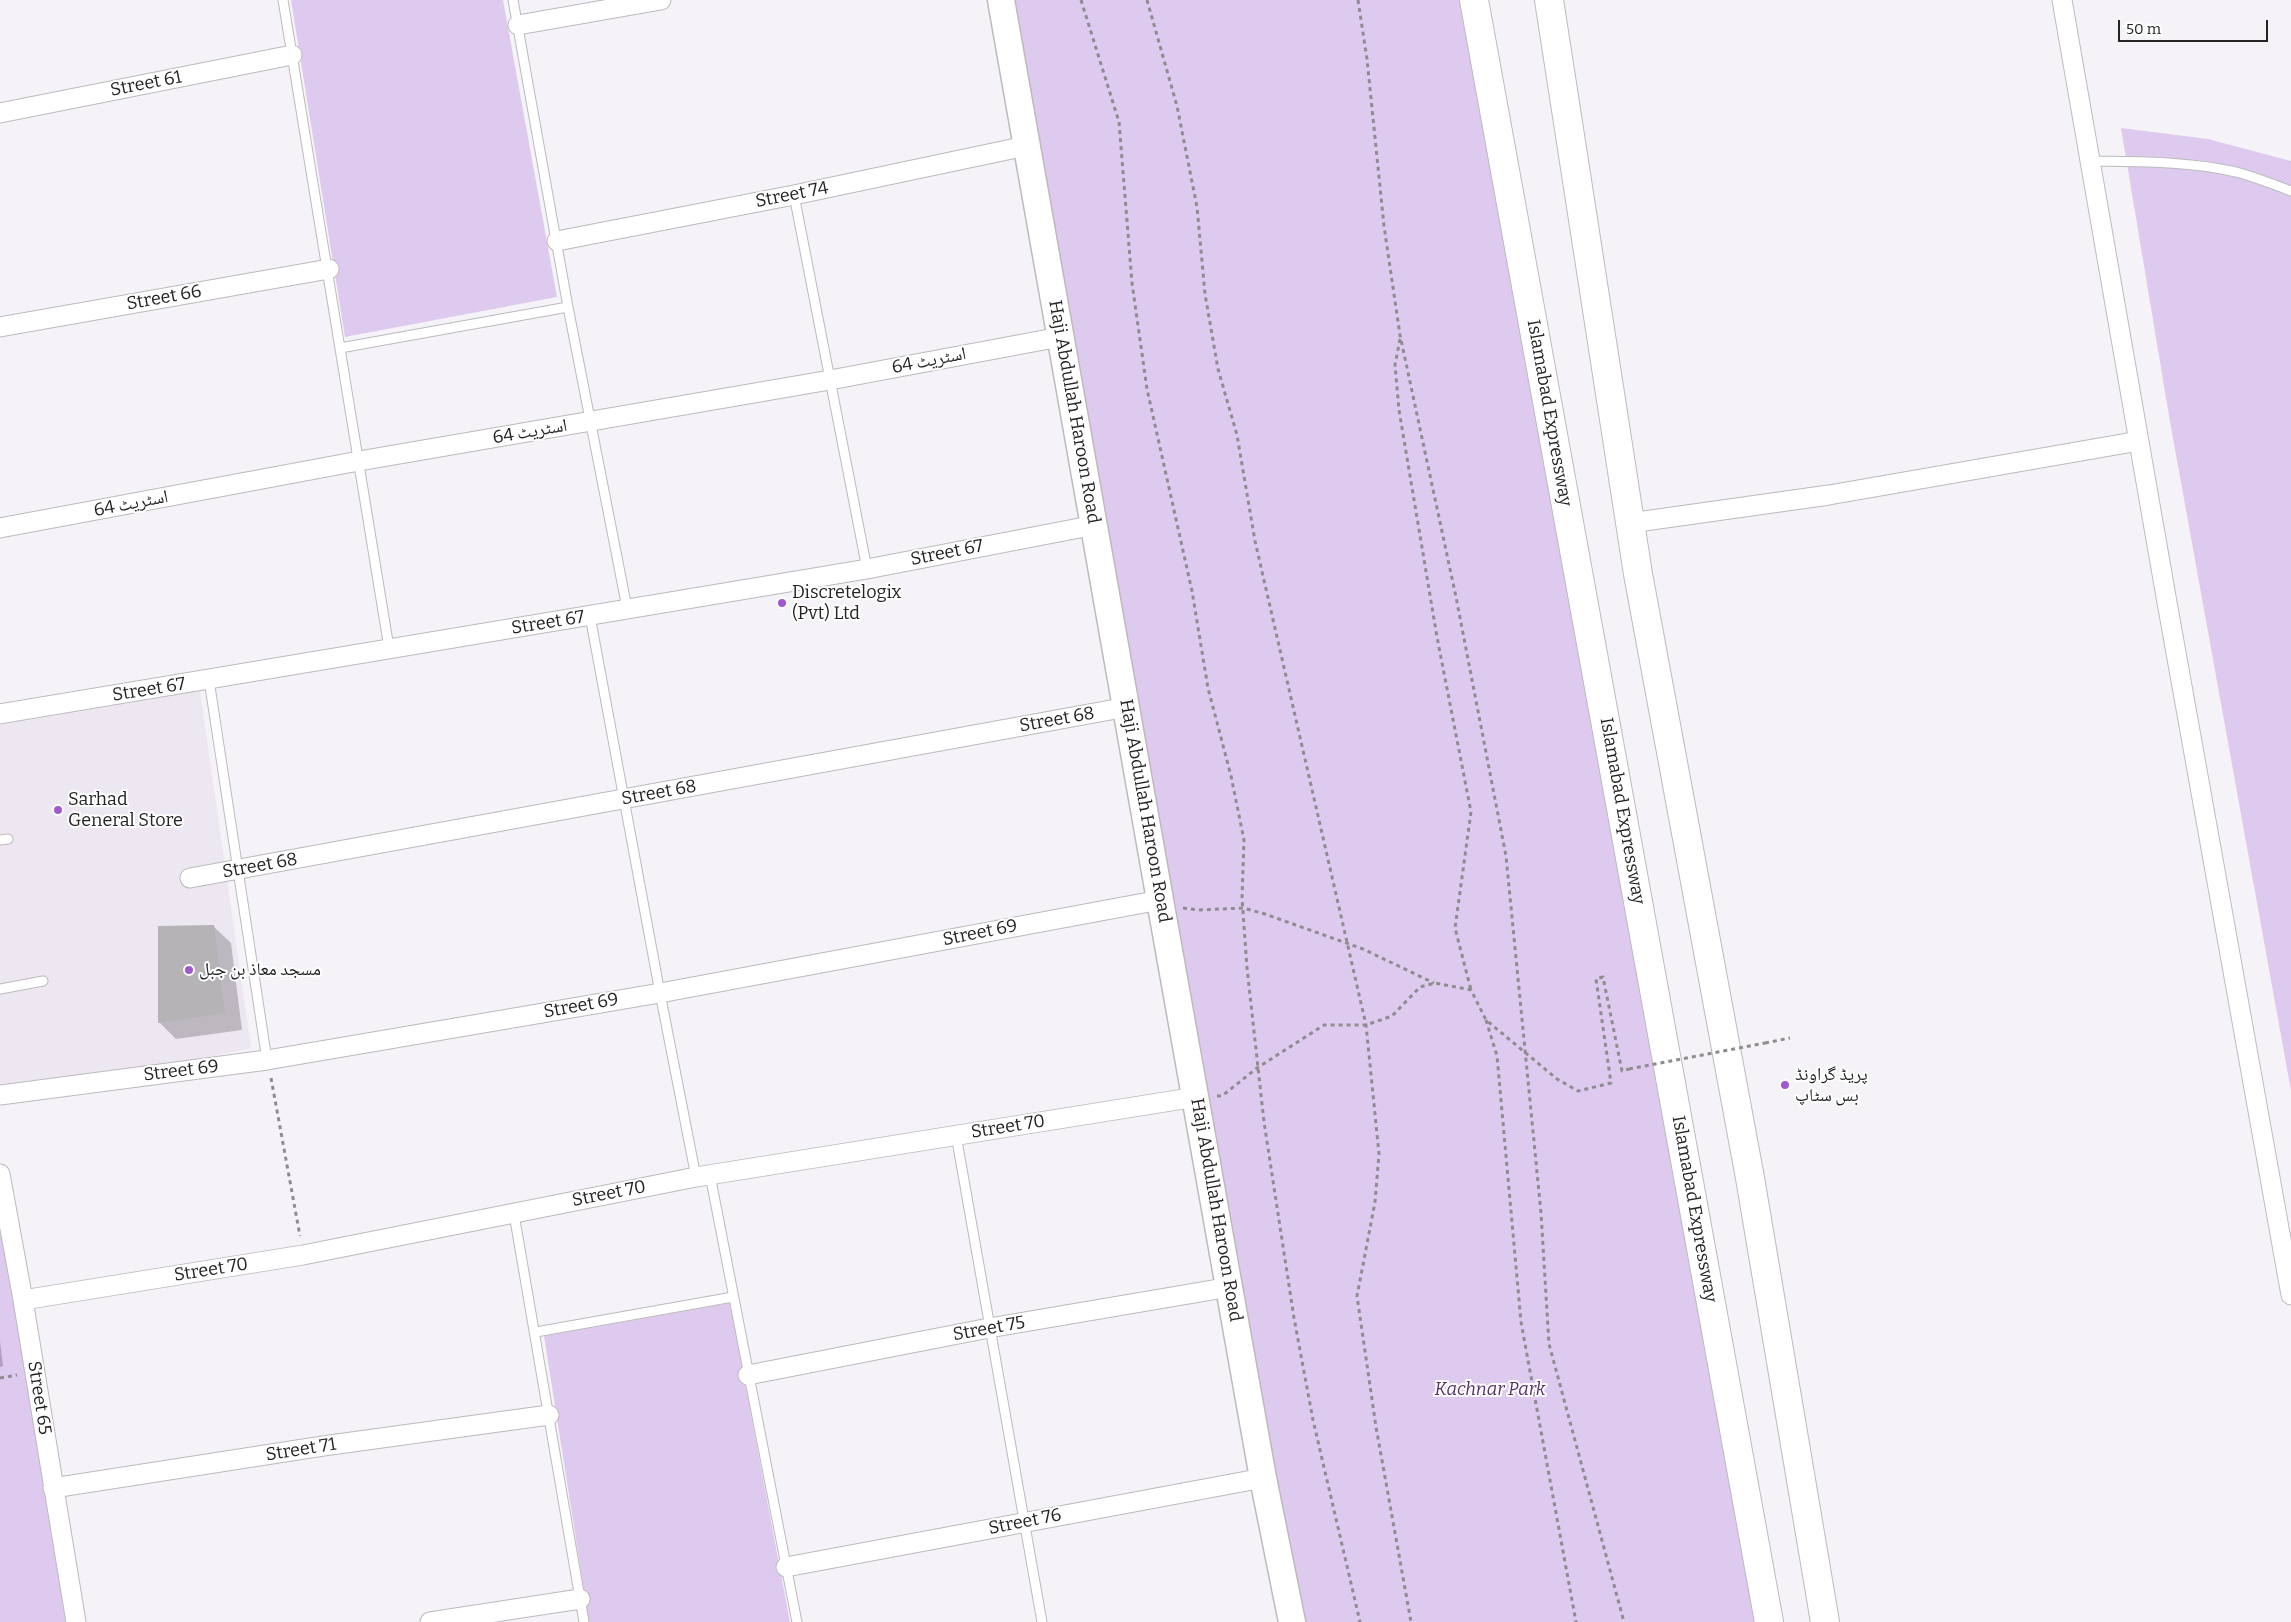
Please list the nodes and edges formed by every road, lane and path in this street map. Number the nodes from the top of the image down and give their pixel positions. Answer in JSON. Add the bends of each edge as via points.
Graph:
{"nodes":[{"id":1,"x":283,"y":0,"type":"edge"},
{"id":2,"x":513,"y":0,"type":"edge"},
{"id":3,"x":662,"y":0,"type":"edge"},
{"id":4,"x":1000,"y":0,"type":"edge"},
{"id":5,"x":1081,"y":0,"type":"edge"},
{"id":6,"x":1148,"y":0,"type":"edge"},
{"id":7,"x":1358,"y":0,"type":"edge"},
{"id":8,"x":1474,"y":0,"type":"edge"},
{"id":9,"x":1549,"y":0,"type":"edge"},
{"id":10,"x":2062,"y":0,"type":"edge"},
{"id":11,"x":518,"y":26,"type":"junction"},
{"id":12,"x":292,"y":54,"type":"junction"},
{"id":13,"x":0,"y":113,"type":"edge"},
{"id":14,"x":1026,"y":146,"type":"junction"},
{"id":15,"x":2090,"y":161,"type":"junction"},
{"id":16,"x":2291,"y":191,"type":"edge"},
{"id":17,"x":794,"y":195,"type":"junction"},
{"id":18,"x":557,"y":241,"type":"junction"},
{"id":19,"x":329,"y":269,"type":"junction"},
{"id":20,"x":568,"y":307,"type":"junction"},
{"id":21,"x":0,"y":327,"type":"edge"},
{"id":22,"x":1400,"y":335,"type":"junction"},
{"id":23,"x":1060,"y":337,"type":"junction"},
{"id":24,"x":340,"y":348,"type":"junction"},
{"id":25,"x":830,"y":380,"type":"junction"},
{"id":26,"x":590,"y":421,"type":"junction"},
{"id":27,"x":2139,"y":442,"type":"junction"},
{"id":28,"x":359,"y":461,"type":"junction"},
{"id":29,"x":1630,"y":522,"type":"junction"},
{"id":30,"x":1095,"y":525,"type":"junction"},
{"id":31,"x":0,"y":528,"type":"edge"},
{"id":32,"x":867,"y":569,"type":"junction"},
{"id":33,"x":627,"y":608,"type":"junction"},
{"id":34,"x":590,"y":616,"type":"junction"},
{"id":35,"x":389,"y":648,"type":"junction"},
{"id":36,"x":210,"y":680,"type":"junction"},
{"id":37,"x":1127,"y":707,"type":"junction"},
{"id":38,"x":0,"y":714,"type":"edge"},
{"id":39,"x":626,"y":800,"type":"junction"},
{"id":40,"x":239,"y":869,"type":"junction"},
{"id":41,"x":190,"y":878,"type":"dead end"},
{"id":42,"x":1160,"y":903,"type":"junction"},
{"id":43,"x":1243,"y":908,"type":"junction"},
{"id":44,"x":1348,"y":944,"type":"junction"},
{"id":45,"x":43,"y":981,"type":"dead end"},
{"id":46,"x":1435,"y":983,"type":"junction"},
{"id":47,"x":0,"y":989,"type":"edge"},
{"id":48,"x":1471,"y":990,"type":"junction"},
{"id":49,"x":660,"y":993,"type":"junction"},
{"id":50,"x":1486,"y":1020,"type":"junction"},
{"id":51,"x":1366,"y":1025,"type":"junction"},
{"id":52,"x":1790,"y":1038,"type":"dead end"},
{"id":53,"x":1527,"y":1053,"type":"junction"},
{"id":54,"x":267,"y":1060,"type":"junction"},
{"id":55,"x":1257,"y":1068,"type":"junction"},
{"id":56,"x":0,"y":1095,"type":"edge"},
{"id":57,"x":1196,"y":1097,"type":"junction"},
{"id":58,"x":956,"y":1136,"type":"junction"},
{"id":59,"x":0,"y":1174,"type":"edge"},
{"id":60,"x":703,"y":1176,"type":"junction"},
{"id":61,"x":514,"y":1214,"type":"junction"},
{"id":62,"x":303,"y":1255,"type":"junction"},
{"id":63,"x":1230,"y":1287,"type":"junction"},
{"id":64,"x":2291,"y":1295,"type":"edge"},
{"id":65,"x":734,"y":1297,"type":"junction"},
{"id":66,"x":24,"y":1300,"type":"junction"},
{"id":67,"x":989,"y":1328,"type":"junction"},
{"id":68,"x":536,"y":1332,"type":"junction"},
{"id":69,"x":748,"y":1375,"type":"junction"},
{"id":70,"x":549,"y":1415,"type":"junction"},
{"id":71,"x":1264,"y":1478,"type":"junction"},
{"id":72,"x":53,"y":1488,"type":"junction"},
{"id":73,"x":1024,"y":1522,"type":"junction"},
{"id":74,"x":786,"y":1567,"type":"junction"},
{"id":75,"x":580,"y":1599,"type":"junction"},
{"id":76,"x":76,"y":1622,"type":"edge"},
{"id":77,"x":430,"y":1622,"type":"edge"},
{"id":78,"x":584,"y":1622,"type":"edge"},
{"id":79,"x":797,"y":1622,"type":"edge"},
{"id":80,"x":1042,"y":1622,"type":"edge"},
{"id":81,"x":1292,"y":1622,"type":"edge"},
{"id":82,"x":1360,"y":1622,"type":"edge"},
{"id":83,"x":1411,"y":1622,"type":"edge"},
{"id":84,"x":1576,"y":1622,"type":"edge"},
{"id":85,"x":1624,"y":1622,"type":"edge"},
{"id":86,"x":1769,"y":1622,"type":"edge"},
{"id":87,"x":1825,"y":1622,"type":"edge"}],
"edges":[{"from":1,"to":12,"type":"lane"},
{"from":2,"to":11,"type":"lane"},
{"from":3,"to":11,"type":"street"},
{"from":4,"to":14,"type":"street","name":"Haji Abdullah Haroon Road"},
{"from":5,"to":43,"type":"path","via":[[1119,122],[1132,283],[1147,389],[1192,590],[1208,688],[1244,840]]},
{"from":6,"to":44,"type":"path","via":[[1177,106],[1198,206],[1205,294],[1218,369],[1238,435],[1255,541]]},
{"from":7,"to":22,"type":"path"},
{"from":8,"to":86,"type":"highway","name":"Islamabad Expressway"},
{"from":9,"to":29,"type":"highway"},
{"from":10,"to":15,"type":"street"},
{"from":11,"to":18,"type":"lane"},
{"from":12,"to":13,"type":"street","name":"Street 61"},
{"from":12,"to":19,"type":"lane"},
{"from":14,"to":17,"type":"street","name":"Street 74"},
{"from":14,"to":23,"type":"street","name":"Haji Abdullah Haroon Road"},
{"from":15,"to":16,"type":"lane","via":[[2160,162],[2216,168]]},
{"from":15,"to":27,"type":"street"},
{"from":17,"to":18,"type":"street","name":"Street 74"},
{"from":17,"to":25,"type":"lane"},
{"from":18,"to":20,"type":"lane"},
{"from":19,"to":21,"type":"street","name":"Street 66"},
{"from":19,"to":24,"type":"lane"},
{"from":20,"to":24,"type":"lane"},
{"from":20,"to":26,"type":"lane"},
{"from":22,"to":48,"type":"path","via":[[1395,365],[1399,410],[1435,627],[1471,812],[1455,928]]},
{"from":22,"to":53,"type":"path","via":[[1458,607],[1506,856]]},
{"from":23,"to":25,"type":"street","name":"اسٹریٹ 64"},
{"from":23,"to":30,"type":"street","name":"Haji Abdullah Haroon Road"},
{"from":24,"to":28,"type":"lane"},
{"from":25,"to":26,"type":"street","name":"اسٹریٹ 64"},
{"from":25,"to":32,"type":"lane"},
{"from":26,"to":28,"type":"street","name":"اسٹریٹ 64"},
{"from":26,"to":33,"type":"lane"},
{"from":27,"to":29,"type":"street","via":[[1828,495]]},
{"from":27,"to":64,"type":"street"},
{"from":28,"to":31,"type":"street","name":"اسٹریٹ 64"},
{"from":28,"to":35,"type":"lane"},
{"from":29,"to":87,"type":"highway","via":[[1750,1178]]},
{"from":30,"to":32,"type":"street","name":"Street 67"},
{"from":30,"to":37,"type":"street","name":"Haji Abdullah Haroon Road"},
{"from":32,"to":33,"type":"street","name":"Street 67"},
{"from":33,"to":34,"type":"street","name":"Street 67"},
{"from":34,"to":35,"type":"street","name":"Street 67"},
{"from":34,"to":39,"type":"lane"},
{"from":35,"to":36,"type":"street","name":"Street 67"},
{"from":36,"to":38,"type":"street","name":"Street 67"},
{"from":36,"to":40,"type":"lane"},
{"from":37,"to":39,"type":"street","name":"Street 68"},
{"from":37,"to":42,"type":"street","name":"Haji Abdullah Haroon Road"},
{"from":39,"to":40,"type":"street","name":"Street 68"},
{"from":39,"to":49,"type":"lane"},
{"from":40,"to":41,"type":"street","name":"Street 68"},
{"from":40,"to":54,"type":"lane"},
{"from":42,"to":43,"type":"path","via":[[1200,910]]},
{"from":42,"to":49,"type":"street","name":"Street 69"},
{"from":42,"to":57,"type":"street","name":"Haji Abdullah Haroon Road"},
{"from":43,"to":44,"type":"path"},
{"from":43,"to":55,"type":"path"},
{"from":44,"to":46,"type":"path"},
{"from":44,"to":51,"type":"path"},
{"from":45,"to":47,"type":"lane"},
{"from":46,"to":48,"type":"path"},
{"from":46,"to":51,"type":"path","via":[[1420,987],[1392,1016]]},
{"from":48,"to":50,"type":"path"},
{"from":49,"to":54,"type":"street","name":"Street 69"},
{"from":49,"to":60,"type":"lane"},
{"from":50,"to":53,"type":"path"},
{"from":50,"to":84,"type":"path","via":[[1497,1056],[1521,1322]]},
{"from":51,"to":55,"type":"path","via":[[1324,1025]]},
{"from":51,"to":83,"type":"path","via":[[1379,1154],[1375,1202],[1357,1296],[1376,1427]]},
{"from":52,"to":53,"type":"path","bridge":true,"via":[[1622,1071],[1603,977],[1596,980],[1612,1083],[1578,1091],[1557,1079]]},
{"from":53,"to":85,"type":"path","via":[[1549,1344]]},
{"from":54,"to":56,"type":"street","name":"Street 69"},
{"from":54,"to":62,"type":"path"},
{"from":55,"to":57,"type":"path","via":[[1222,1096]]},
{"from":55,"to":82,"type":"path","via":[[1294,1318]]},
{"from":57,"to":58,"type":"street","name":"Street 70"},
{"from":57,"to":63,"type":"street","name":"Haji Abdullah Haroon Road"},
{"from":58,"to":60,"type":"street","name":"Street 70"},
{"from":58,"to":67,"type":"lane"},
{"from":59,"to":66,"type":"street","name":"Street 65"},
{"from":60,"to":61,"type":"street","name":"Street 70"},
{"from":60,"to":65,"type":"lane"},
{"from":61,"to":62,"type":"street","name":"Street 70"},
{"from":61,"to":68,"type":"lane"},
{"from":62,"to":66,"type":"street","name":"Street 70"},
{"from":63,"to":67,"type":"street","name":"Street 75"},
{"from":63,"to":71,"type":"street","name":"Haji Abdullah Haroon Road"},
{"from":65,"to":68,"type":"lane"},
{"from":65,"to":69,"type":"lane"},
{"from":66,"to":72,"type":"street","name":"Street 65"},
{"from":67,"to":69,"type":"street","name":"Street 75"},
{"from":67,"to":73,"type":"lane"},
{"from":68,"to":70,"type":"lane"},
{"from":69,"to":74,"type":"lane"},
{"from":70,"to":72,"type":"street","name":"Street 71"},
{"from":70,"to":75,"type":"lane"},
{"from":71,"to":73,"type":"street","name":"Street 76"},
{"from":71,"to":81,"type":"street","name":"Haji Abdullah Haroon Road"},
{"from":72,"to":76,"type":"street","name":"Street 65"},
{"from":73,"to":74,"type":"street","name":"Street 76"},
{"from":73,"to":80,"type":"lane"},
{"from":74,"to":79,"type":"lane"},
{"from":75,"to":77,"type":"street"},
{"from":75,"to":78,"type":"lane"}]}
